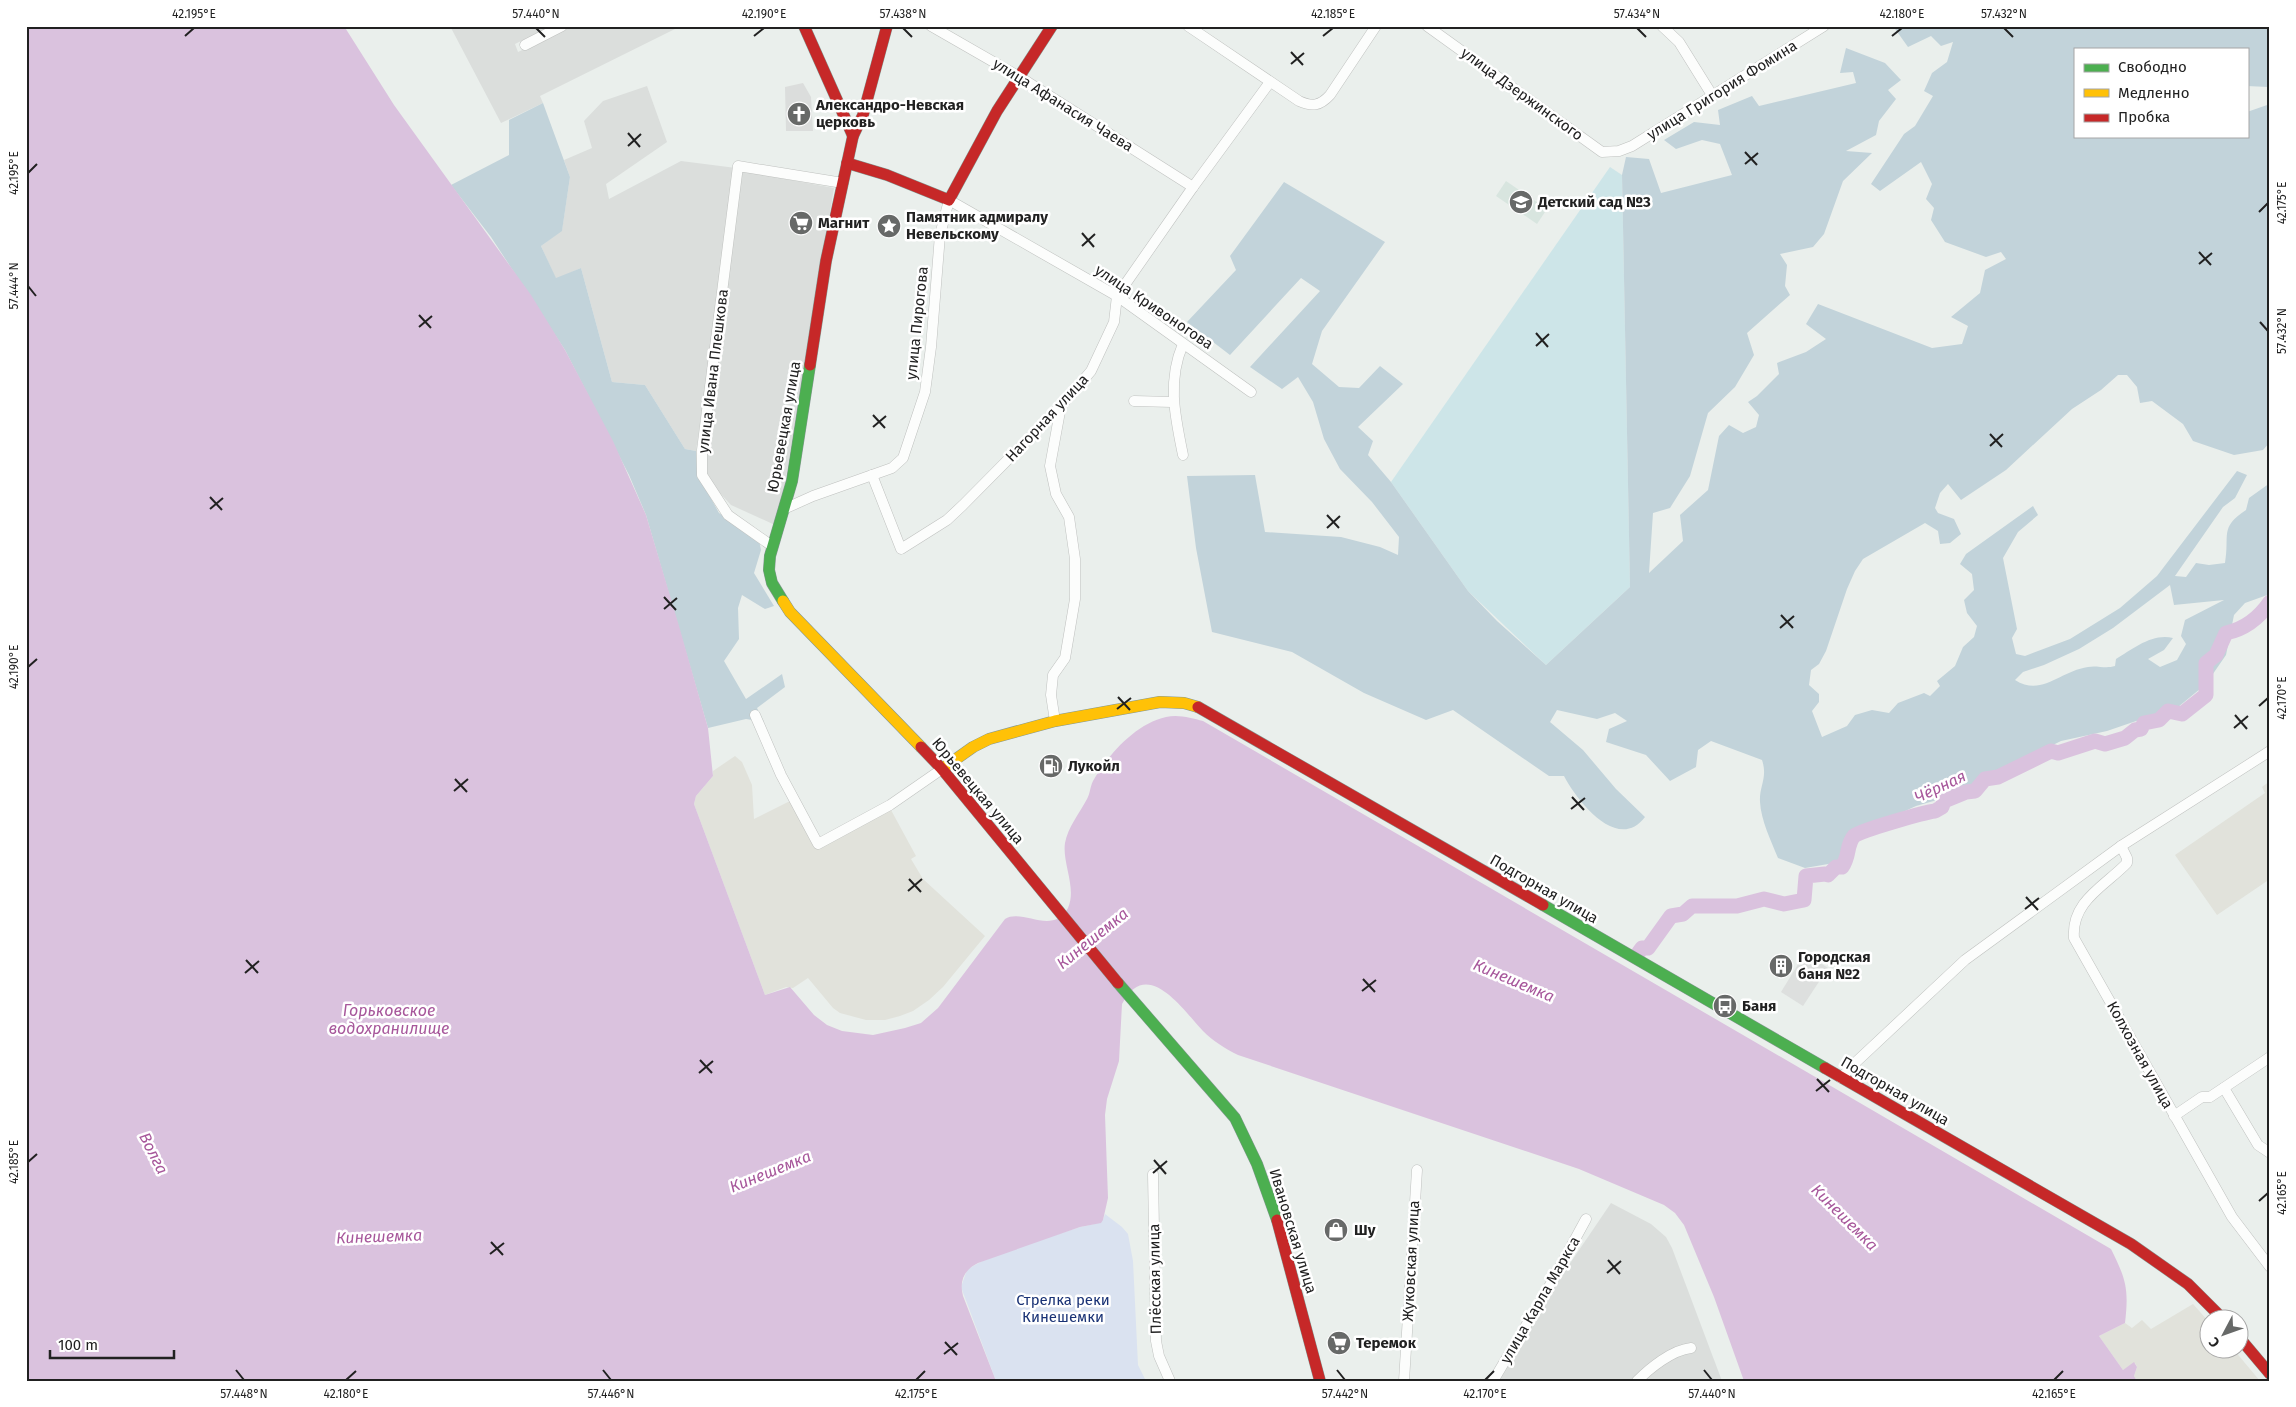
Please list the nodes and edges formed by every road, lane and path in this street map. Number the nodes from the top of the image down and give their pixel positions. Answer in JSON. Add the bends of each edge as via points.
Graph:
{"nodes":[{"id":1,"x":562,"y":26,"type":"edge"},
{"id":2,"x":804,"y":26,"type":"edge"},
{"id":3,"x":887,"y":26,"type":"edge"},
{"id":4,"x":931,"y":26,"type":"edge"},
{"id":5,"x":1052,"y":26,"type":"edge"},
{"id":6,"x":1188,"y":26,"type":"edge"},
{"id":7,"x":1376,"y":26,"type":"edge"},
{"id":8,"x":1427,"y":26,"type":"edge"},
{"id":9,"x":1662,"y":26,"type":"edge"},
{"id":10,"x":1818,"y":28,"type":"edge"},
{"id":11,"x":524,"y":45,"type":"dead end"},
{"id":12,"x":1018,"y":76,"type":"junction"},
{"id":13,"x":1270,"y":82,"type":"junction"},
{"id":14,"x":1712,"y":96,"type":"junction"},
{"id":15,"x":853,"y":136,"type":"junction"},
{"id":16,"x":1619,"y":151,"type":"joint"},
{"id":17,"x":847,"y":163,"type":"junction"},
{"id":18,"x":843,"y":183,"type":"junction"},
{"id":19,"x":1193,"y":187,"type":"junction"},
{"id":20,"x":949,"y":200,"type":"junction"},
{"id":21,"x":1117,"y":296,"type":"junction"},
{"id":22,"x":1183,"y":344,"type":"junction"},
{"id":23,"x":1251,"y":392,"type":"dead end"},
{"id":24,"x":1134,"y":402,"type":"dead end"},
{"id":25,"x":1172,"y":402,"type":"junction"},
{"id":26,"x":1062,"y":405,"type":"junction"},
{"id":27,"x":1183,"y":455,"type":"dead end"},
{"id":28,"x":872,"y":475,"type":"junction"},
{"id":29,"x":784,"y":510,"type":"junction"},
{"id":30,"x":772,"y":546,"type":"junction"},
{"id":31,"x":755,"y":715,"type":"dead end"},
{"id":32,"x":1055,"y":721,"type":"junction"},
{"id":33,"x":2270,"y":751,"type":"edge"},
{"id":34,"x":942,"y":769,"type":"junction"},
{"id":35,"x":2121,"y":846,"type":"junction"},
{"id":36,"x":1139,"y":1009,"type":"joint"},
{"id":37,"x":2270,"y":1057,"type":"edge"},
{"id":38,"x":1841,"y":1078,"type":"junction"},
{"id":39,"x":2224,"y":1088,"type":"junction"},
{"id":40,"x":2174,"y":1116,"type":"junction"},
{"id":41,"x":2270,"y":1153,"type":"edge"},
{"id":42,"x":1417,"y":1170,"type":"dead end"},
{"id":43,"x":1152,"y":1174,"type":"dead end"},
{"id":44,"x":1586,"y":1219,"type":"dead end"},
{"id":45,"x":2270,"y":1267,"type":"edge"},
{"id":46,"x":2214,"y":1310,"type":"edge"},
{"id":47,"x":1691,"y":1348,"type":"dead end"},
{"id":48,"x":2248,"y":1348,"type":"edge"},
{"id":49,"x":2270,"y":1374,"type":"edge"},
{"id":50,"x":1170,"y":1381,"type":"edge"},
{"id":51,"x":1320,"y":1381,"type":"edge"},
{"id":52,"x":1404,"y":1381,"type":"edge"},
{"id":53,"x":1493,"y":1381,"type":"edge"},
{"id":54,"x":1637,"y":1381,"type":"edge"}],
"edges":[{"from":1,"to":11,"type":"street"},
{"from":2,"to":15,"type":"street"},
{"from":3,"to":15,"type":"street","name":"Юрьевецкая улица","via":[[863,115]]},
{"from":4,"to":12,"type":"street","name":"улица Афанасия Чаева"},
{"from":5,"to":12,"type":"street","name":"улица Пирогова"},
{"from":6,"to":13,"type":"street"},
{"from":7,"to":13,"type":"street","via":[[1324,102],[1308,105]]},
{"from":8,"to":16,"type":"street","name":"улица Дзержинского","via":[[1602,152]]},
{"from":9,"to":14,"type":"street","via":[[1679,42]]},
{"from":10,"to":14,"type":"street","name":"улица Григория Фомина"},
{"from":12,"to":19,"type":"street","name":"улица Афанасия Чаева"},
{"from":12,"to":20,"type":"street","name":"улица Пирогова","via":[[968,159]]},
{"from":13,"to":19,"type":"street","name":"Нагорная улица"},
{"from":14,"to":16,"type":"street","name":"улица Григория Фомина"},
{"from":15,"to":17,"type":"street","name":"Юрьевецкая улица"},
{"from":17,"to":18,"type":"street","name":"Юрьевецкая улица"},
{"from":17,"to":20,"type":"street","name":"улица Кривоногова"},
{"from":18,"to":29,"type":"street","name":"Юрьевецкая улица","via":[[826,262],[792,481]]},
{"from":18,"to":30,"type":"street","name":"улица Ивана Плешкова","via":[[738,166],[702,450],[702,475],[728,515]]},
{"from":19,"to":21,"type":"street","name":"Нагорная улица"},
{"from":20,"to":21,"type":"street","name":"улица Кривоногова"},
{"from":20,"to":28,"type":"street","name":"улица Пирогова","via":[[940,235],[925,392],[903,458],[892,468]]},
{"from":21,"to":22,"type":"street","name":"улица Кривоногова"},
{"from":21,"to":26,"type":"street","name":"Нагорная улица","via":[[1114,322],[1091,371]]},
{"from":22,"to":23,"type":"street","name":"улица Кривоногова"},
{"from":22,"to":25,"type":"street","via":[[1178,356]]},
{"from":24,"to":25,"type":"street"},
{"from":25,"to":27,"type":"street"},
{"from":26,"to":28,"type":"street","name":"Нагорная улица","via":[[947,520],[901,549]]},
{"from":26,"to":32,"type":"street","via":[[1050,466],[1056,494],[1069,517],[1076,599],[1065,658],[1053,675],[1051,696]]},
{"from":28,"to":29,"type":"street","name":"улица Пирогова"},
{"from":29,"to":30,"type":"street","name":"Юрьевецкая улица"},
{"from":30,"to":34,"type":"street","name":"Юрьевецкая улица","via":[[769,570],[772,583],[790,612]]},
{"from":31,"to":34,"type":"street","name":"Подгорная улица","via":[[781,775],[818,844],[890,805]]},
{"from":32,"to":34,"type":"street","name":"Подгорная улица","via":[[989,739]]},
{"from":32,"to":38,"type":"street","name":"Подгорная улица","via":[[1160,702],[1184,702],[1203,709]]},
{"from":33,"to":35,"type":"street"},
{"from":34,"to":36,"type":"street","name":"Юрьевецкая улица"},
{"from":35,"to":38,"type":"street","via":[[1965,960]]},
{"from":35,"to":40,"type":"street","name":"Колхозная улица","via":[[2127,863],[2090,895],[2079,910],[2074,938]]},
{"from":36,"to":51,"type":"street","name":"Ивановская улица","via":[[1235,1118],[1248,1142],[1284,1242]]},
{"from":37,"to":39,"type":"street"},
{"from":38,"to":46,"type":"street","name":"Подгорная улица","via":[[2131,1244],[2188,1284]]},
{"from":39,"to":40,"type":"street","via":[[2210,1097],[2202,1097]]},
{"from":39,"to":41,"type":"street","via":[[2258,1146]]},
{"from":40,"to":45,"type":"street","name":"Колхозная улица","via":[[2232,1217]]},
{"from":42,"to":52,"type":"street","name":"Жуковская улица"},
{"from":43,"to":50,"type":"street","name":"Плёсская улица","via":[[1156,1341]]},
{"from":44,"to":53,"type":"street","name":"улица Карла Маркса"},
{"from":47,"to":54,"type":"street","via":[[1659,1363]]},
{"from":48,"to":49,"type":"street"}]}
